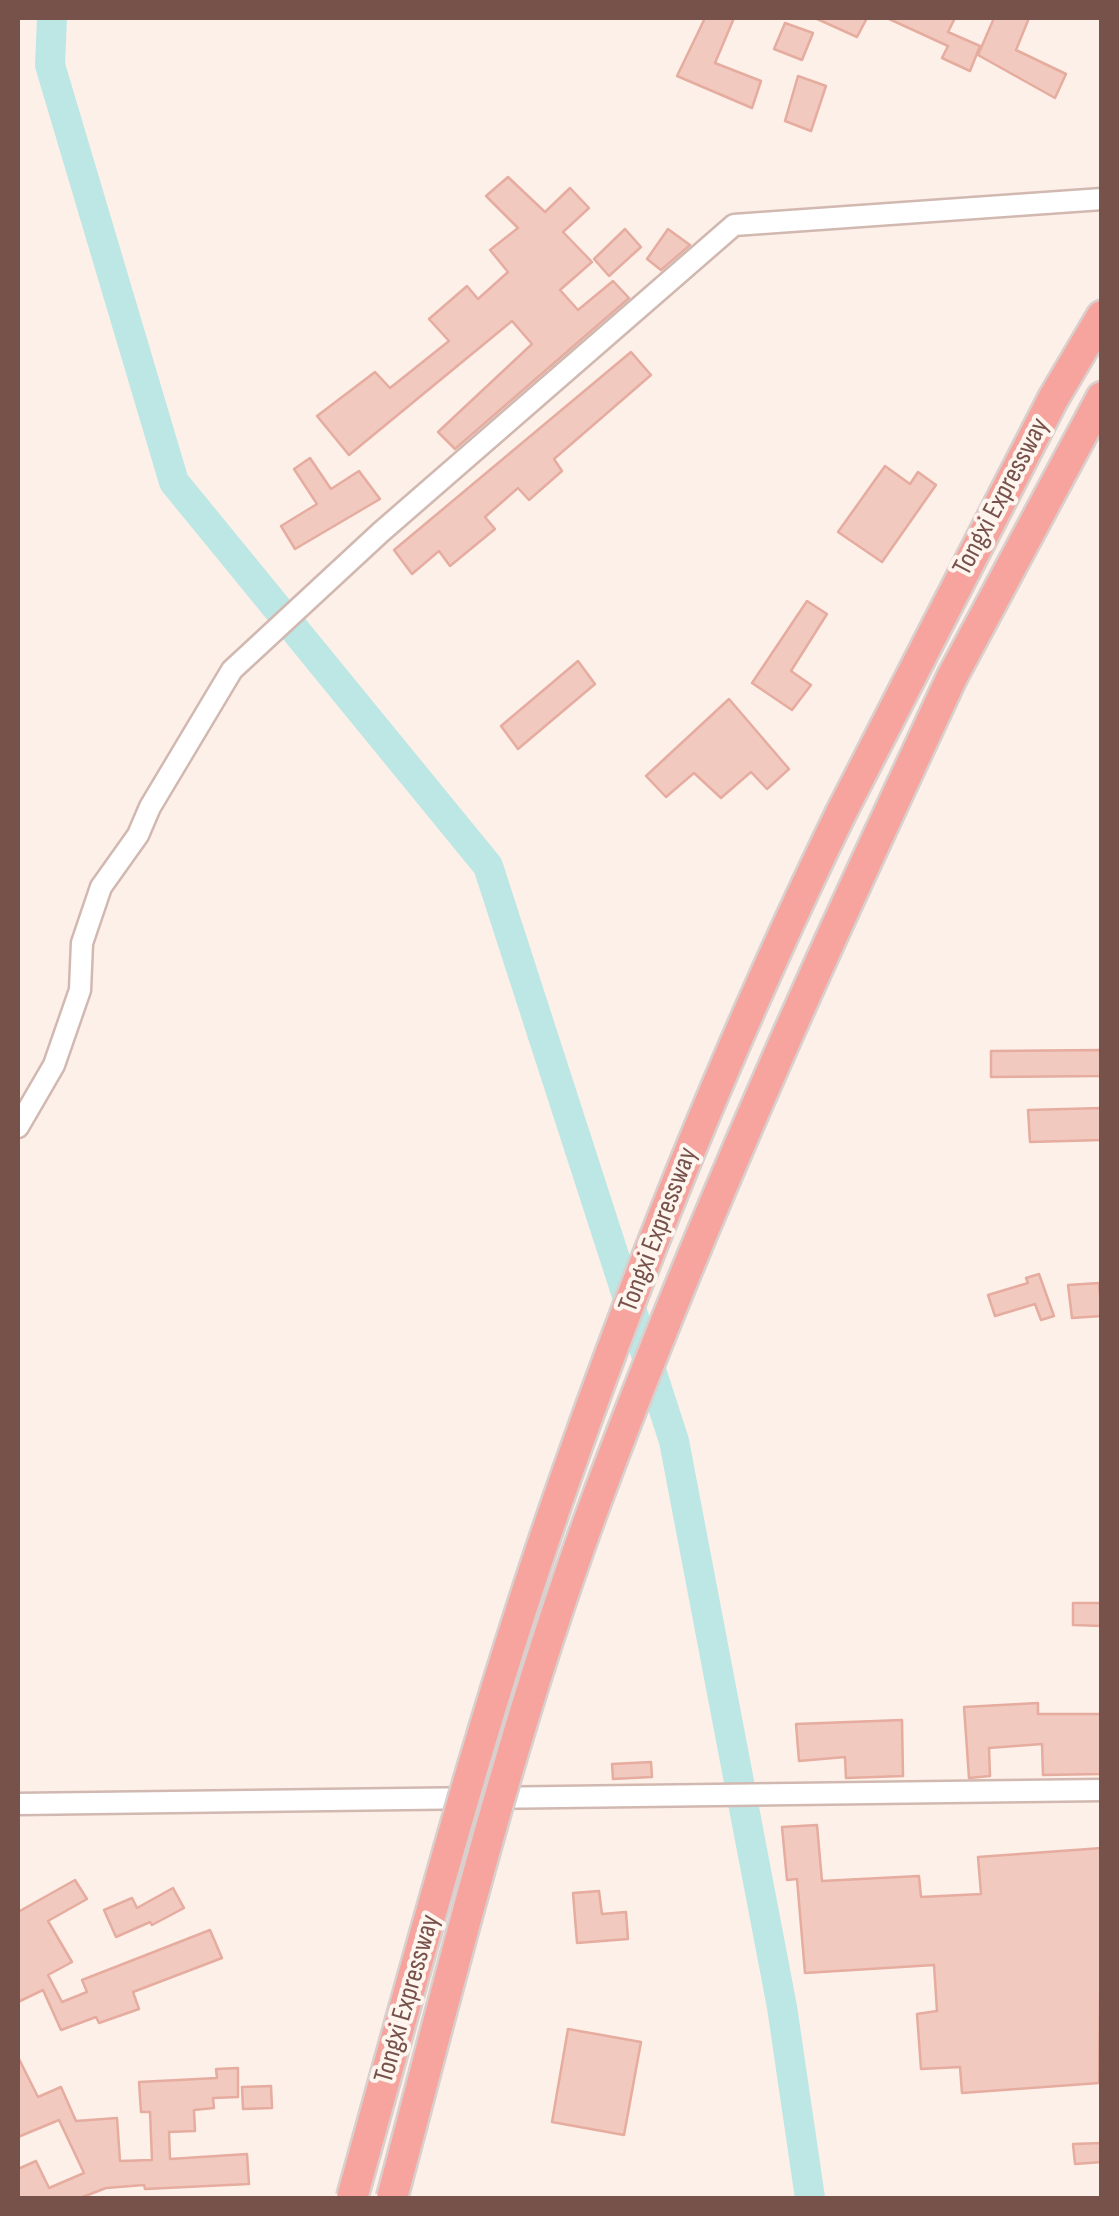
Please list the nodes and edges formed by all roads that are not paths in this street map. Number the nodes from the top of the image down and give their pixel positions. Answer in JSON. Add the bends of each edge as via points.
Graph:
{"nodes":[{"id":1,"x":1102,"y":199,"type":"edge"},
{"id":2,"x":1102,"y":316,"type":"edge"},
{"id":3,"x":1102,"y":396,"type":"edge"},
{"id":4,"x":18,"y":1127,"type":"edge"},
{"id":5,"x":1102,"y":1790,"type":"edge"},
{"id":6,"x":18,"y":1804,"type":"edge"},
{"id":7,"x":352,"y":2198,"type":"edge"},
{"id":8,"x":392,"y":2198,"type":"edge"}],
"edges":[{"from":1,"to":4,"type":"street","via":[[734,225],[240,661],[101,887],[82,943],[80,990],[67,1028]]},
{"from":2,"to":7,"type":"highway","name":"Tongxi Expressway","bridge":true,"via":[[1035,434],[758,983],[568,1470],[478,1750]]},
{"from":3,"to":8,"type":"highway","name":"Tongxi Expressway","bridge":true,"via":[[952,677],[880,830],[795,1016],[595,1505],[506,1774]]},
{"from":5,"to":6,"type":"street"}]}
